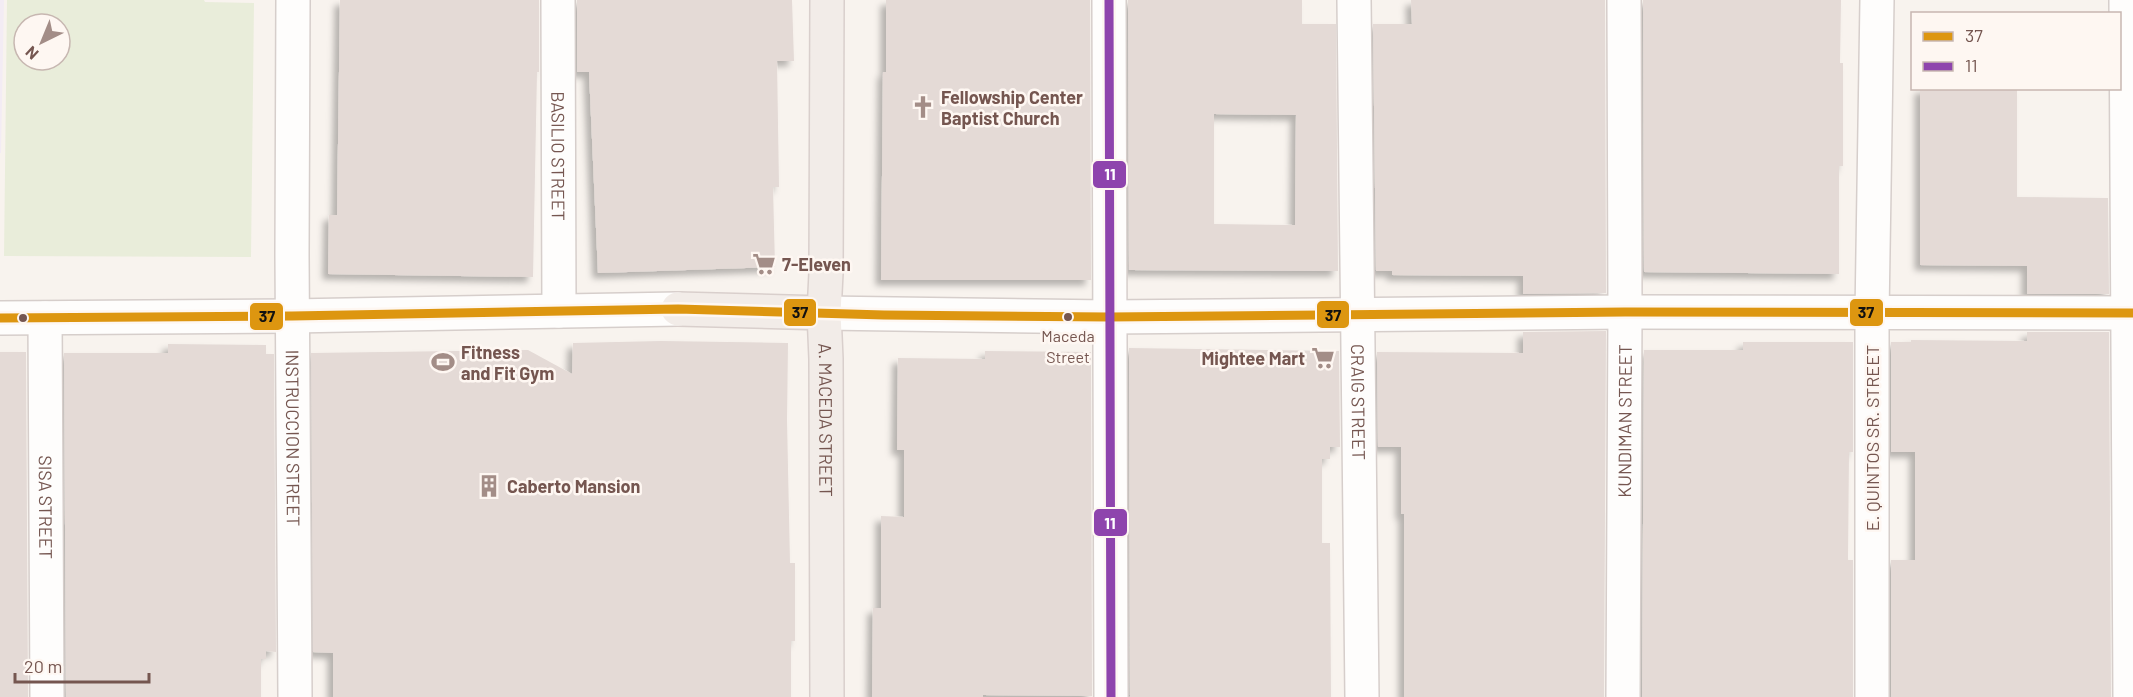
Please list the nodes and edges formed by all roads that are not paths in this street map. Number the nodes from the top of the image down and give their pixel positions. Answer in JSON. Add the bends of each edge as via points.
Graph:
{"nodes":[{"id":1,"x":293,"y":0,"type":"edge"},
{"id":2,"x":558,"y":0,"type":"edge"},
{"id":3,"x":827,"y":0,"type":"edge"},
{"id":4,"x":1108,"y":0,"type":"edge"},
{"id":5,"x":1354,"y":0,"type":"edge"},
{"id":6,"x":1624,"y":0,"type":"edge"},
{"id":7,"x":1877,"y":0,"type":"edge"},
{"id":8,"x":2126,"y":0,"type":"edge"},
{"id":9,"x":678,"y":309,"type":"joint"},
{"id":10,"x":559,"y":311,"type":"junction"},
{"id":11,"x":1625,"y":312,"type":"junction"},
{"id":12,"x":824,"y":313,"type":"junction"},
{"id":13,"x":2131,"y":313,"type":"edge"},
{"id":14,"x":1872,"y":314,"type":"junction"},
{"id":15,"x":292,"y":316,"type":"junction"},
{"id":16,"x":1358,"y":316,"type":"junction"},
{"id":17,"x":1109,"y":317,"type":"junction"},
{"id":18,"x":0,"y":318,"type":"edge"},
{"id":19,"x":45,"y":318,"type":"junction"},
{"id":20,"x":47,"y":697,"type":"edge"},
{"id":21,"x":295,"y":697,"type":"edge"},
{"id":22,"x":827,"y":697,"type":"edge"},
{"id":23,"x":1112,"y":697,"type":"edge"},
{"id":24,"x":1362,"y":697,"type":"edge"},
{"id":25,"x":1623,"y":697,"type":"edge"},
{"id":26,"x":1872,"y":697,"type":"edge"},
{"id":27,"x":2130,"y":697,"type":"edge"}],
"edges":[{"from":1,"to":15,"type":"street","name":"INSTRUCCION STREET"},
{"from":2,"to":10,"type":"street","name":"BASILIO STREET"},
{"from":3,"to":12,"type":"main road","name":"A. MACEDA STREET"},
{"from":4,"to":17,"type":"street"},
{"from":5,"to":16,"type":"street","name":"CRAIG STREET"},
{"from":6,"to":11,"type":"street","name":"KUNDIMAN STREET"},
{"from":7,"to":14,"type":"street","name":"E. QUINTOS SR. STREET"},
{"from":8,"to":13,"type":"street"},
{"from":9,"to":10,"type":"street"},
{"from":9,"to":12,"type":"main road"},
{"from":10,"to":15,"type":"street"},
{"from":11,"to":14,"type":"street"},
{"from":11,"to":16,"type":"street"},
{"from":11,"to":25,"type":"street","name":"KUNDIMAN STREET"},
{"from":12,"to":17,"type":"street"},
{"from":12,"to":22,"type":"main road","name":"A. MACEDA STREET"},
{"from":13,"to":14,"type":"street"},
{"from":13,"to":27,"type":"street"},
{"from":14,"to":26,"type":"street","name":"E. QUINTOS SR. STREET"},
{"from":15,"to":19,"type":"street"},
{"from":15,"to":21,"type":"street","name":"INSTRUCCION STREET"},
{"from":16,"to":17,"type":"street"},
{"from":16,"to":24,"type":"street","name":"CRAIG STREET"},
{"from":17,"to":23,"type":"street"},
{"from":18,"to":19,"type":"street"},
{"from":19,"to":20,"type":"street","name":"SISA STREET"}]}
